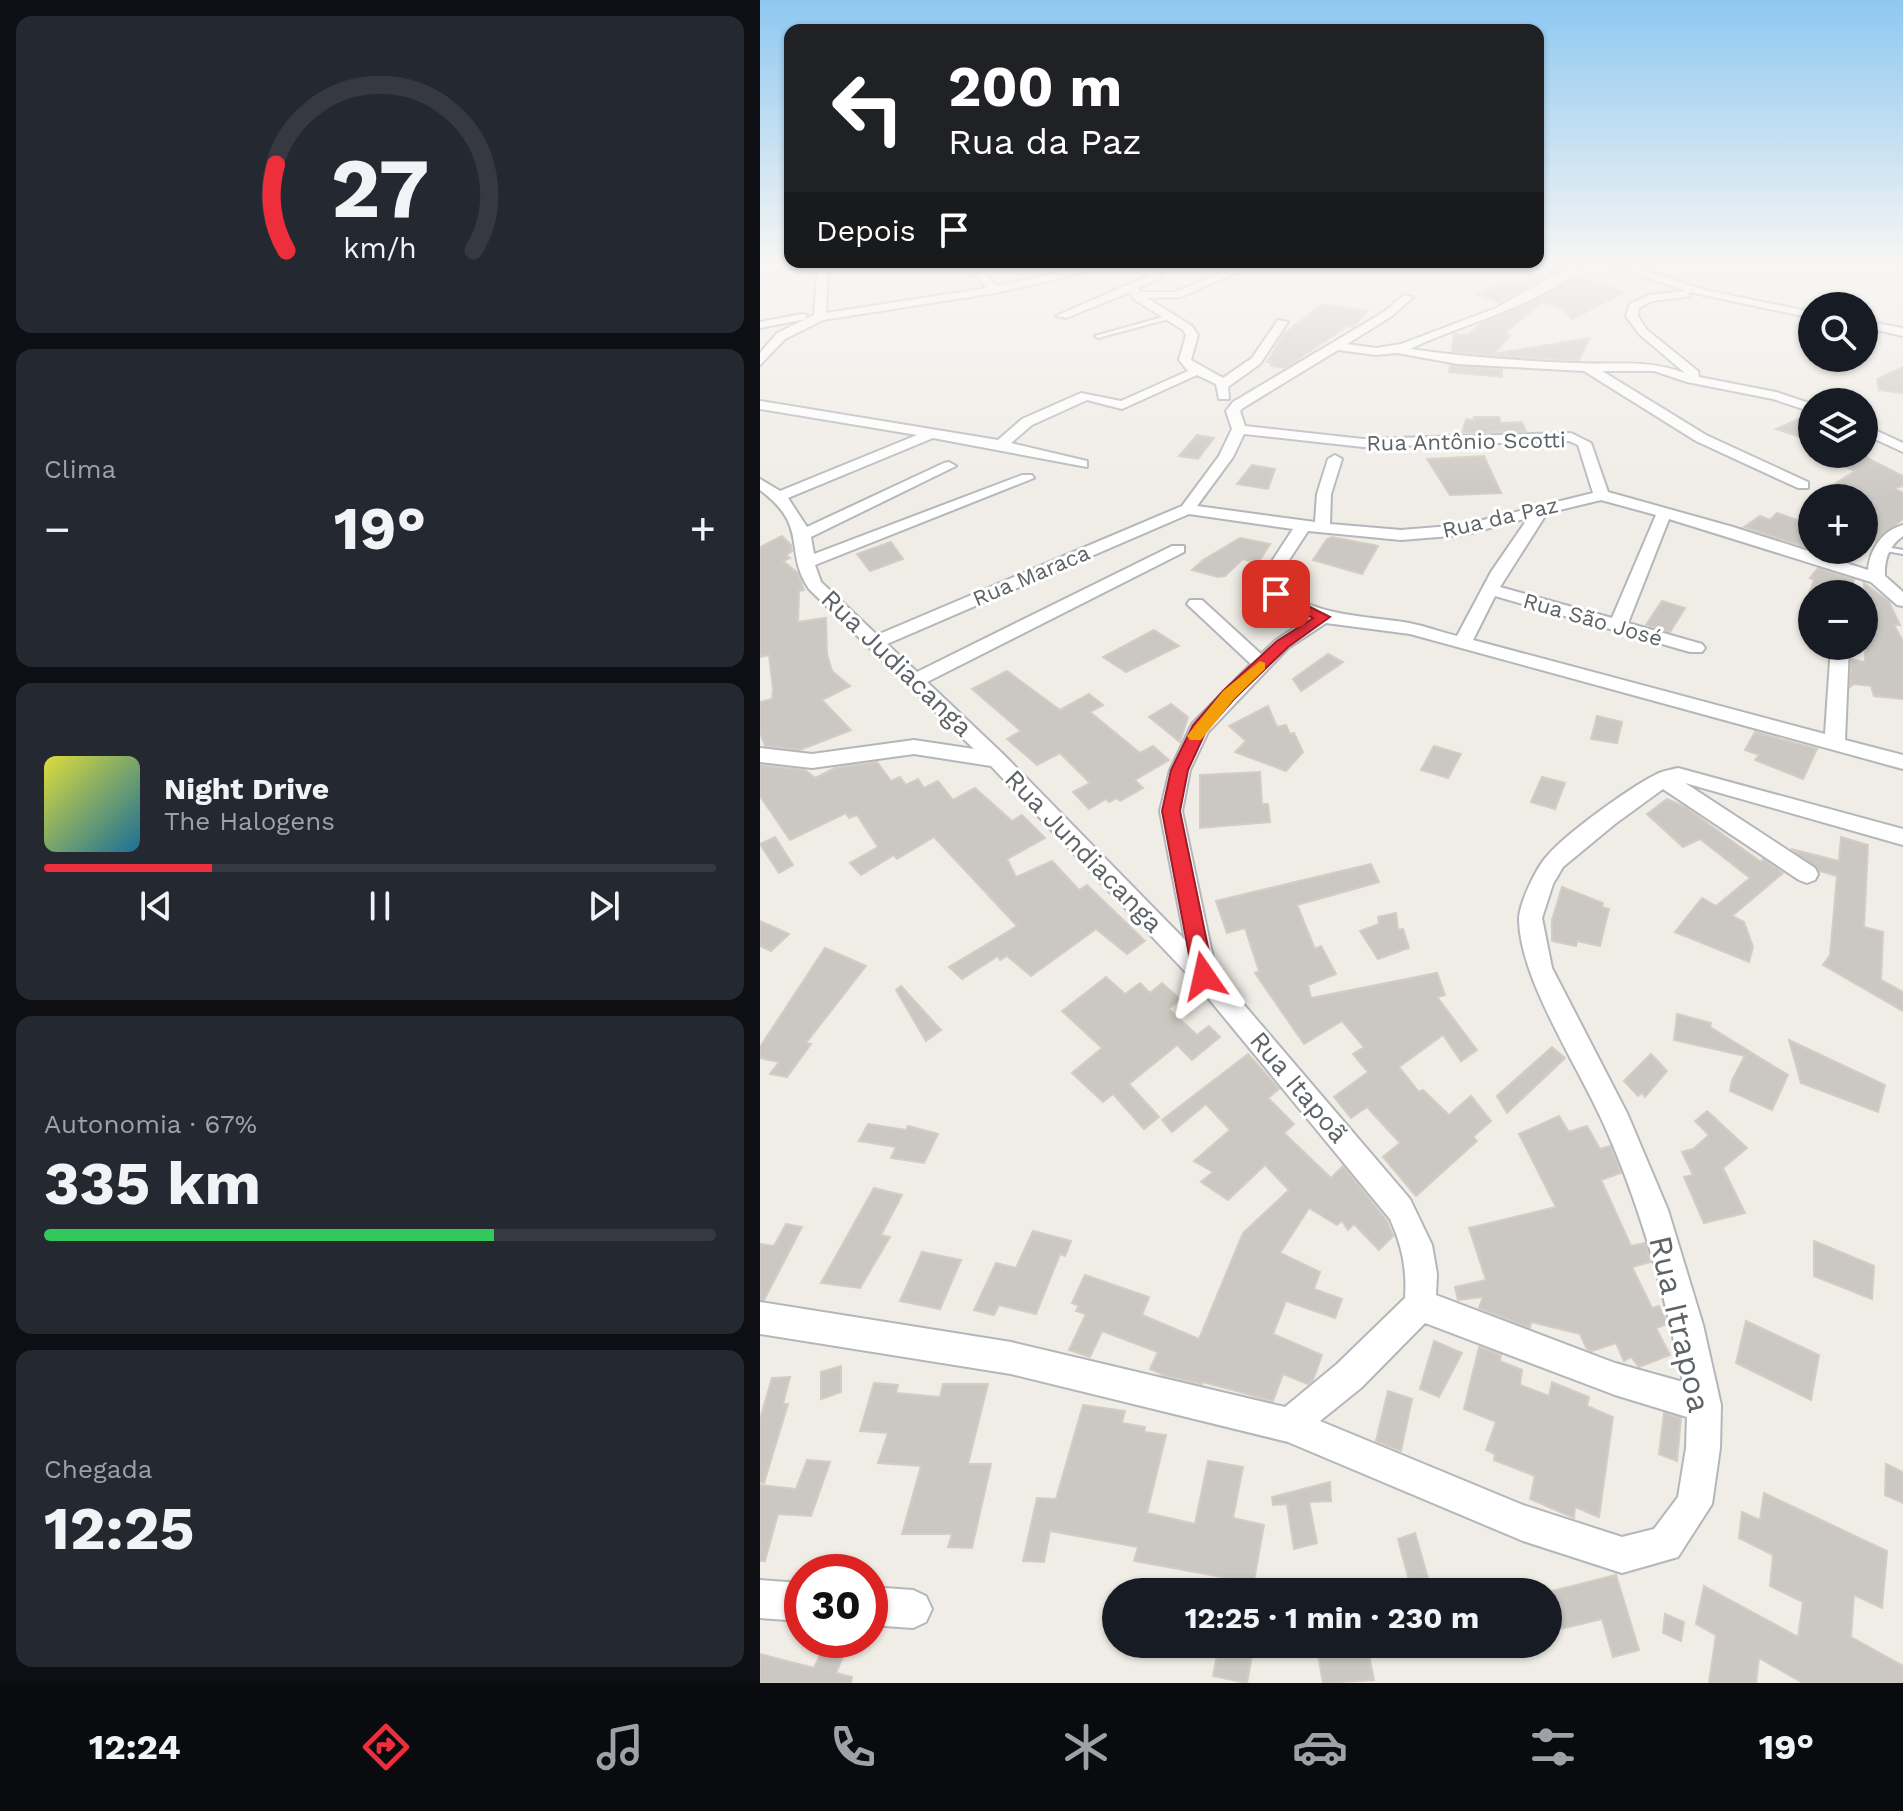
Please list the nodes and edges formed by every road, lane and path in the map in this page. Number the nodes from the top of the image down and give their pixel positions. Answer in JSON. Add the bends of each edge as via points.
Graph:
{"nodes":[{"id":1,"x":776,"y":343,"type":"edge"},
{"id":2,"x":1190,"y":343,"type":"edge"},
{"id":3,"x":1268,"y":343,"type":"edge"},
{"id":4,"x":1337,"y":343,"type":"edge"},
{"id":5,"x":1415,"y":343,"type":"edge"},
{"id":6,"x":1656,"y":343,"type":"edge"},
{"id":7,"x":1333,"y":345,"type":"junction"},
{"id":8,"x":1402,"y":352,"type":"junction"},
{"id":9,"x":1675,"y":359,"type":"junction"},
{"id":10,"x":760,"y":361,"type":"edge"},
{"id":11,"x":1587,"y":367,"type":"junction"},
{"id":12,"x":1655,"y":367,"type":"junction"},
{"id":13,"x":1197,"y":371,"type":"junction"},
{"id":14,"x":1705,"y":382,"type":"junction"},
{"id":15,"x":1223,"y":383,"type":"junction"},
{"id":16,"x":1798,"y":403,"type":"edge"},
{"id":17,"x":760,"y":405,"type":"edge"},
{"id":18,"x":1238,"y":405,"type":"junction"},
{"id":19,"x":1239,"y":429,"type":"junction"},
{"id":20,"x":932,"y":434,"type":"junction"},
{"id":21,"x":1878,"y":436,"type":"edge"},
{"id":22,"x":1001,"y":445,"type":"junction"},
{"id":23,"x":1903,"y":448,"type":"edge"},
{"id":24,"x":1335,"y":459,"type":"dead end"},
{"id":25,"x":1082,"y":464,"type":"dead end"},
{"id":26,"x":949,"y":466,"type":"dead end"},
{"id":27,"x":1027,"y":478,"type":"dead end"},
{"id":28,"x":760,"y":483,"type":"edge"},
{"id":29,"x":1801,"y":484,"type":"edge"},
{"id":30,"x":1601,"y":495,"type":"junction"},
{"id":31,"x":781,"y":496,"type":"junction"},
{"id":32,"x":1187,"y":509,"type":"junction"},
{"id":33,"x":1542,"y":509,"type":"junction"},
{"id":34,"x":1664,"y":513,"type":"junction"},
{"id":35,"x":1303,"y":526,"type":"junction"},
{"id":36,"x":1322,"y":528,"type":"junction"},
{"id":37,"x":1903,"y":530,"type":"edge"},
{"id":38,"x":802,"y":535,"type":"junction"},
{"id":39,"x":1883,"y":548,"type":"junction"},
{"id":40,"x":1178,"y":549,"type":"dead end"},
{"id":41,"x":1903,"y":552,"type":"edge"},
{"id":42,"x":806,"y":563,"type":"junction"},
{"id":43,"x":1877,"y":578,"type":"junction"},
{"id":44,"x":1490,"y":589,"type":"junction"},
{"id":45,"x":1903,"y":601,"type":"edge"},
{"id":46,"x":1196,"y":604,"type":"dead end"},
{"id":47,"x":1323,"y":617,"type":"junction"},
{"id":48,"x":1618,"y":626,"type":"junction"},
{"id":49,"x":876,"y":642,"type":"junction"},
{"id":50,"x":1463,"y":642,"type":"junction"},
{"id":51,"x":1696,"y":648,"type":"dead end"},
{"id":52,"x":1839,"y":660,"type":"edge"},
{"id":53,"x":1262,"y":664,"type":"junction"},
{"id":54,"x":916,"y":680,"type":"junction"},
{"id":55,"x":1835,"y":742,"type":"junction"},
{"id":56,"x":760,"y":755,"type":"edge"},
{"id":57,"x":997,"y":760,"type":"junction"},
{"id":58,"x":1903,"y":762,"type":"edge"},
{"id":59,"x":1663,"y":779,"type":"junction"},
{"id":60,"x":1903,"y":837,"type":"edge"},
{"id":61,"x":1807,"y":874,"type":"dead end"},
{"id":62,"x":1204,"y":976,"type":"junction"},
{"id":63,"x":1420,"y":1305,"type":"junction"},
{"id":64,"x":760,"y":1318,"type":"edge"},
{"id":65,"x":1704,"y":1405,"type":"junction"},
{"id":66,"x":1289,"y":1425,"type":"junction"},
{"id":67,"x":760,"y":1599,"type":"edge"},
{"id":68,"x":784,"y":1601,"type":"edge"},
{"id":69,"x":888,"y":1607,"type":"edge"},
{"id":70,"x":913,"y":1609,"type":"dead end"}],
"edges":[{"from":1,"to":10,"type":"street"},
{"from":2,"to":13,"type":"street","via":[[1185,360]]},
{"from":3,"to":15,"type":"street","via":[[1256,361]]},
{"from":4,"to":7,"type":"street"},
{"from":5,"to":8,"type":"street"},
{"from":6,"to":9,"type":"street"},
{"from":7,"to":8,"type":"street"},
{"from":7,"to":18,"type":"street"},
{"from":8,"to":11,"type":"street"},
{"from":9,"to":12,"type":"street"},
{"from":9,"to":14,"type":"street"},
{"from":11,"to":12,"type":"street"},
{"from":11,"to":29,"type":"street","via":[[1701,438]]},
{"from":12,"to":14,"type":"street"},
{"from":13,"to":15,"type":"street"},
{"from":13,"to":22,"type":"street","via":[[1122,405],[1086,396],[1027,422]]},
{"from":14,"to":16,"type":"street"},
{"from":15,"to":18,"type":"street","via":[[1225,398]]},
{"from":17,"to":20,"type":"street"},
{"from":18,"to":19,"type":"street","via":[[1233,411]]},
{"from":19,"to":30,"type":"street","name":"Rua Antônio Scotti","via":[[1363,443],[1571,437],[1584,443]]},
{"from":19,"to":32,"type":"street","via":[[1226,457]]},
{"from":20,"to":22,"type":"street"},
{"from":20,"to":31,"type":"street"},
{"from":21,"to":23,"type":"street"},
{"from":22,"to":25,"type":"street"},
{"from":24,"to":36,"type":"street","via":[[1324,494]]},
{"from":26,"to":38,"type":"street"},
{"from":27,"to":42,"type":"street"},
{"from":28,"to":31,"type":"street","name":"Rua Judiacanga"},
{"from":30,"to":33,"type":"street","name":"Rua da Paz"},
{"from":30,"to":34,"type":"street"},
{"from":31,"to":38,"type":"street","name":"Rua Judiacanga"},
{"from":32,"to":35,"type":"street","name":"Rua da Paz"},
{"from":32,"to":49,"type":"street","name":"Rua Maraca"},
{"from":33,"to":36,"type":"street","name":"Rua da Paz","via":[[1434,533]]},
{"from":33,"to":44,"type":"street","name":"Rua São José"},
{"from":34,"to":43,"type":"street"},
{"from":34,"to":48,"type":"street"},
{"from":35,"to":36,"type":"street","name":"Rua da Paz"},
{"from":35,"to":47,"type":"street","via":[[1265,584]]},
{"from":37,"to":39,"type":"street"},
{"from":38,"to":42,"type":"street","name":"Rua Judiacanga"},
{"from":39,"to":41,"type":"lane"},
{"from":39,"to":43,"type":"street"},
{"from":40,"to":54,"type":"street"},
{"from":42,"to":49,"type":"street","name":"Rua Judiacanga","via":[[815,585]]},
{"from":43,"to":45,"type":"street"},
{"from":44,"to":48,"type":"street","name":"Rua São José"},
{"from":44,"to":50,"type":"street","name":"Rua São José"},
{"from":46,"to":53,"type":"street"},
{"from":47,"to":50,"type":"street"},
{"from":47,"to":53,"type":"street","name":"Rua Itapoã"},
{"from":48,"to":51,"type":"street","name":"Rua São José"},
{"from":49,"to":54,"type":"street","name":"Rua Judiacanga"},
{"from":50,"to":55,"type":"street"},
{"from":52,"to":55,"type":"street"},
{"from":53,"to":62,"type":"street","name":"Rua Itapoã","via":[[1199,729],[1180,770],[1171,811]]},
{"from":54,"to":57,"type":"street","name":"Rua Judiacanga"},
{"from":55,"to":58,"type":"street"},
{"from":56,"to":57,"type":"street","name":"Rua Jundiacanga","via":[[812,761],[914,747]]},
{"from":57,"to":62,"type":"street","name":"Rua Jundiacanga"},
{"from":59,"to":60,"type":"street","via":[[1693,777]]},
{"from":59,"to":61,"type":"street"},
{"from":59,"to":65,"type":"street","name":"Rua Itrapoa","via":[[1555,861],[1530,918],[1540,968],[1617,1122],[1653,1210]]},
{"from":62,"to":63,"type":"street","name":"Rua Itapoã","via":[[1400,1209],[1417,1245]]},
{"from":63,"to":65,"type":"street","via":[[1615,1379]]},
{"from":63,"to":66,"type":"street","via":[[1349,1376]]},
{"from":64,"to":66,"type":"street","via":[[1011,1358]]},
{"from":65,"to":66,"type":"street","name":"Rua Itrapoa","via":[[1694,1504],[1665,1544],[1622,1555],[1523,1523]]},
{"from":67,"to":68,"type":"street"},
{"from":69,"to":70,"type":"street"}]}
